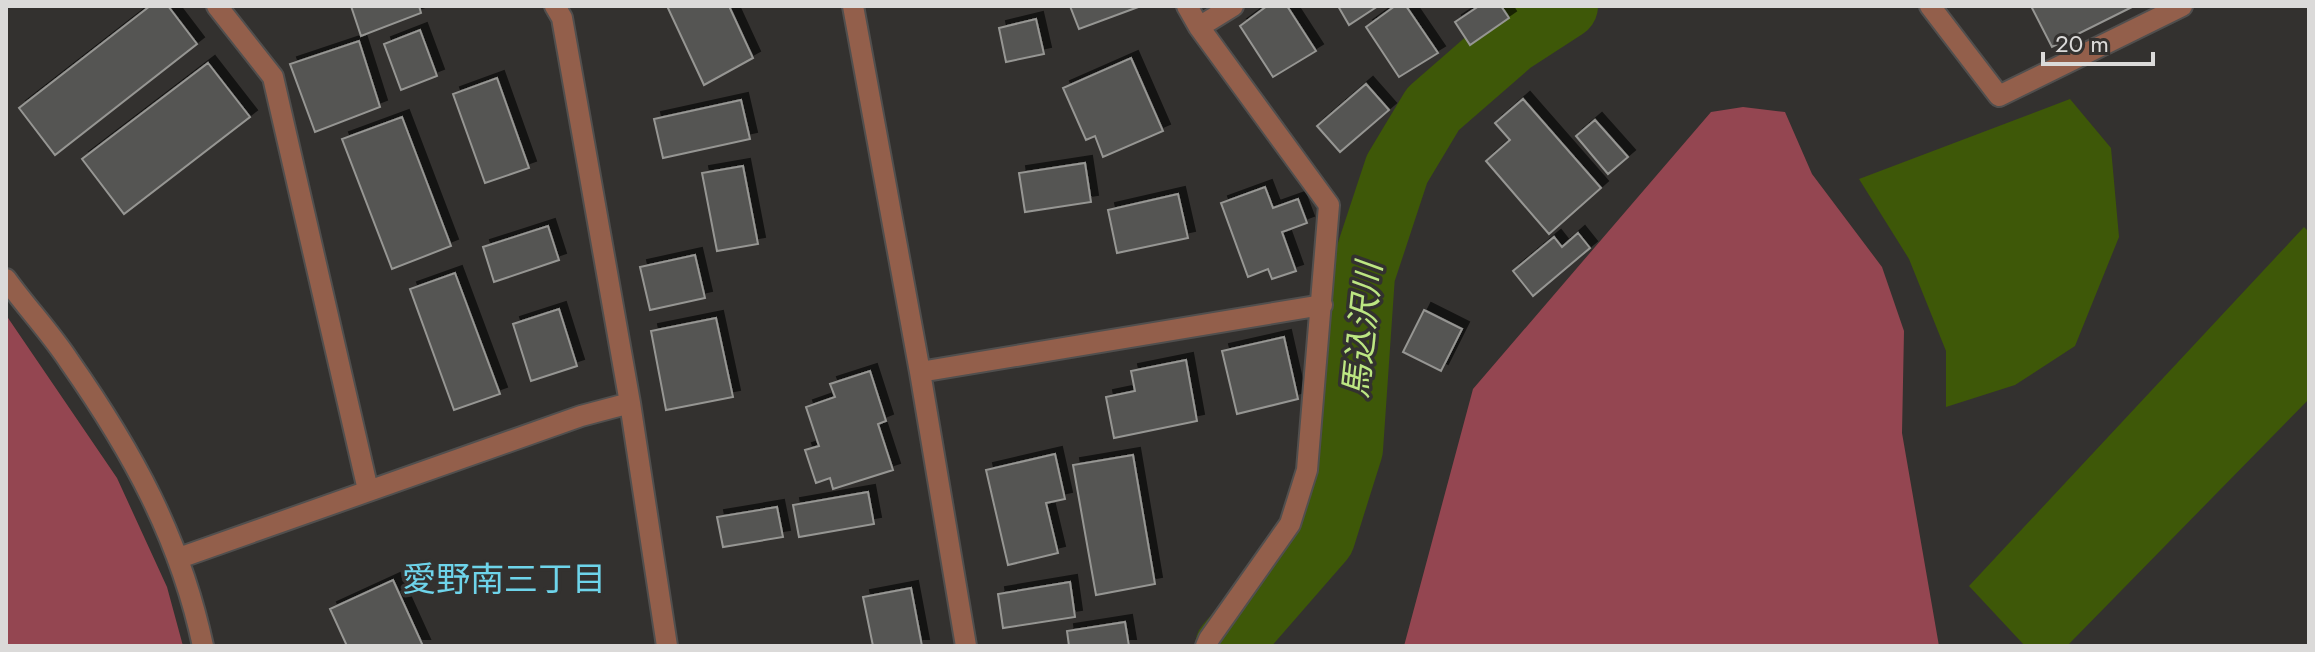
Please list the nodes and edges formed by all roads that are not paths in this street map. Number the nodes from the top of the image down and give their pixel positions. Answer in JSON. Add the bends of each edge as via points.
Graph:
{"nodes":[{"id":1,"x":217,"y":6,"type":"edge"},
{"id":2,"x":853,"y":6,"type":"edge"},
{"id":3,"x":1187,"y":6,"type":"edge"},
{"id":4,"x":1233,"y":6,"type":"edge"},
{"id":5,"x":1930,"y":6,"type":"edge"},
{"id":6,"x":2182,"y":6,"type":"edge"},
{"id":7,"x":564,"y":10,"type":"edge"},
{"id":8,"x":1199,"y":27,"type":"junction"},
{"id":9,"x":6,"y":279,"type":"edge"},
{"id":10,"x":1322,"y":305,"type":"junction"},
{"id":11,"x":920,"y":372,"type":"junction"},
{"id":12,"x":630,"y":403,"type":"junction"},
{"id":13,"x":368,"y":490,"type":"junction"},
{"id":14,"x":179,"y":558,"type":"junction"},
{"id":15,"x":203,"y":646,"type":"edge"},
{"id":16,"x":667,"y":646,"type":"edge"},
{"id":17,"x":966,"y":646,"type":"edge"},
{"id":18,"x":1206,"y":646,"type":"edge"}],
"edges":[{"from":1,"to":13,"type":"street","via":[[273,77]]},
{"from":2,"to":11,"type":"street"},
{"from":3,"to":8,"type":"street"},
{"from":4,"to":8,"type":"street"},
{"from":5,"to":6,"type":"street","via":[[1999,96]]},
{"from":7,"to":12,"type":"street"},
{"from":8,"to":10,"type":"street","via":[[1329,205]]},
{"from":9,"to":14,"type":"street","via":[[113,427]]},
{"from":10,"to":11,"type":"street"},
{"from":10,"to":18,"type":"street","via":[[1307,470],[1290,524]]},
{"from":11,"to":17,"type":"street"},
{"from":12,"to":13,"type":"street"},
{"from":12,"to":16,"type":"street"},
{"from":13,"to":14,"type":"street"},
{"from":14,"to":15,"type":"street"}]}
